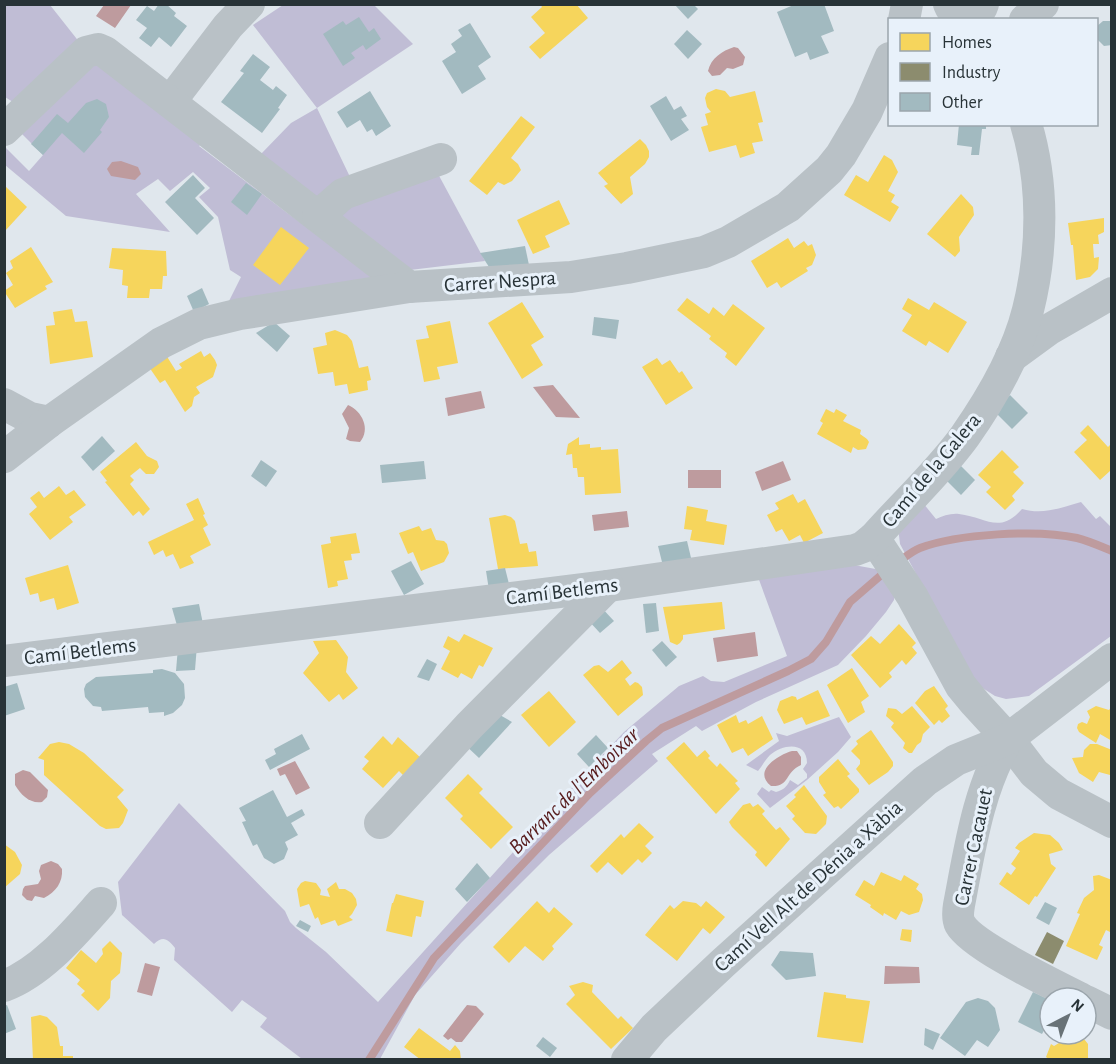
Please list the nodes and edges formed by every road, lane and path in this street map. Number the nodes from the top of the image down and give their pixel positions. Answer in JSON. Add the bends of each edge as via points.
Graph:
{"nodes":[{"id":1,"x":249,"y":4,"type":"edge"},
{"id":2,"x":950,"y":4,"type":"edge"},
{"id":3,"x":1043,"y":4,"type":"edge"},
{"id":4,"x":983,"y":12,"type":"edge"},
{"id":5,"x":1027,"y":18,"type":"edge"},
{"id":6,"x":888,"y":63,"type":"edge"},
{"id":7,"x":170,"y":102,"type":"junction"},
{"id":8,"x":1026,"y":126,"type":"edge"},
{"id":9,"x":4,"y":130,"type":"edge"},
{"id":10,"x":441,"y":159,"type":"dead end"},
{"id":11,"x":318,"y":216,"type":"junction"},
{"id":12,"x":409,"y":287,"type":"junction"},
{"id":13,"x":1112,"y":293,"type":"edge"},
{"id":14,"x":1011,"y":357,"type":"junction"},
{"id":15,"x":4,"y":404,"type":"edge"},
{"id":16,"x":49,"y":422,"type":"junction"},
{"id":17,"x":4,"y":456,"type":"edge"},
{"id":18,"x":874,"y":538,"type":"junction"},
{"id":19,"x":608,"y":586,"type":"junction"},
{"id":20,"x":1112,"y":659,"type":"edge"},
{"id":21,"x":4,"y":661,"type":"edge"},
{"id":22,"x":1008,"y":739,"type":"junction"},
{"id":23,"x":1112,"y":822,"type":"edge"},
{"id":24,"x":380,"y":823,"type":"dead end"},
{"id":25,"x":101,"y":903,"type":"dead end"},
{"id":26,"x":4,"y":986,"type":"edge"},
{"id":27,"x":1058,"y":986,"type":"edge"},
{"id":28,"x":1098,"y":1007,"type":"edge"},
{"id":29,"x":1112,"y":1014,"type":"edge"},
{"id":30,"x":627,"y":1059,"type":"edge"}],
"edges":[{"from":1,"to":7,"type":"street"},
{"from":2,"to":4,"type":"street","via":[[961,18]]},
{"from":3,"to":5,"type":"street"},
{"from":6,"to":12,"type":"street","name":"Carrer Nespra","via":[[867,111],[829,170],[788,207],[728,242],[678,258],[571,277]]},
{"from":7,"to":9,"type":"street","via":[[98,49],[86,52]]},
{"from":7,"to":11,"type":"street"},
{"from":8,"to":14,"type":"street","name":"Camí de la Galera","via":[[1036,170],[1038,234],[1028,312]]},
{"from":10,"to":11,"type":"street","via":[[344,194]]},
{"from":11,"to":12,"type":"street"},
{"from":12,"to":16,"type":"street","name":"Carrer Nespra","via":[[199,324],[161,343]]},
{"from":13,"to":14,"type":"street","via":[[1048,330]]},
{"from":14,"to":18,"type":"street","name":"Camí de la Galera","via":[[964,437]]},
{"from":15,"to":16,"type":"street","via":[[30,418]]},
{"from":16,"to":17,"type":"street"},
{"from":18,"to":19,"type":"street","name":"Camí Betlems","via":[[855,550]]},
{"from":18,"to":22,"type":"street","via":[[912,596],[961,686]]},
{"from":19,"to":21,"type":"street","name":"Camí Betlems"},
{"from":19,"to":24,"type":"street","via":[[469,726]]},
{"from":20,"to":22,"type":"street","name":"Camí Vell Alt de Dénia a Xàbia"},
{"from":22,"to":23,"type":"street","via":[[1034,773],[1059,794]]},
{"from":22,"to":27,"type":"street","name":"Carrer Cacauet","via":[[982,796],[958,919],[966,931],[995,952]]},
{"from":22,"to":30,"type":"street","name":"Camí Vell Alt de Dénia a Xàbia","via":[[956,760],[925,781],[723,963]]},
{"from":25,"to":26,"type":"street","via":[[66,942]]},
{"from":28,"to":29,"type":"street"}]}
